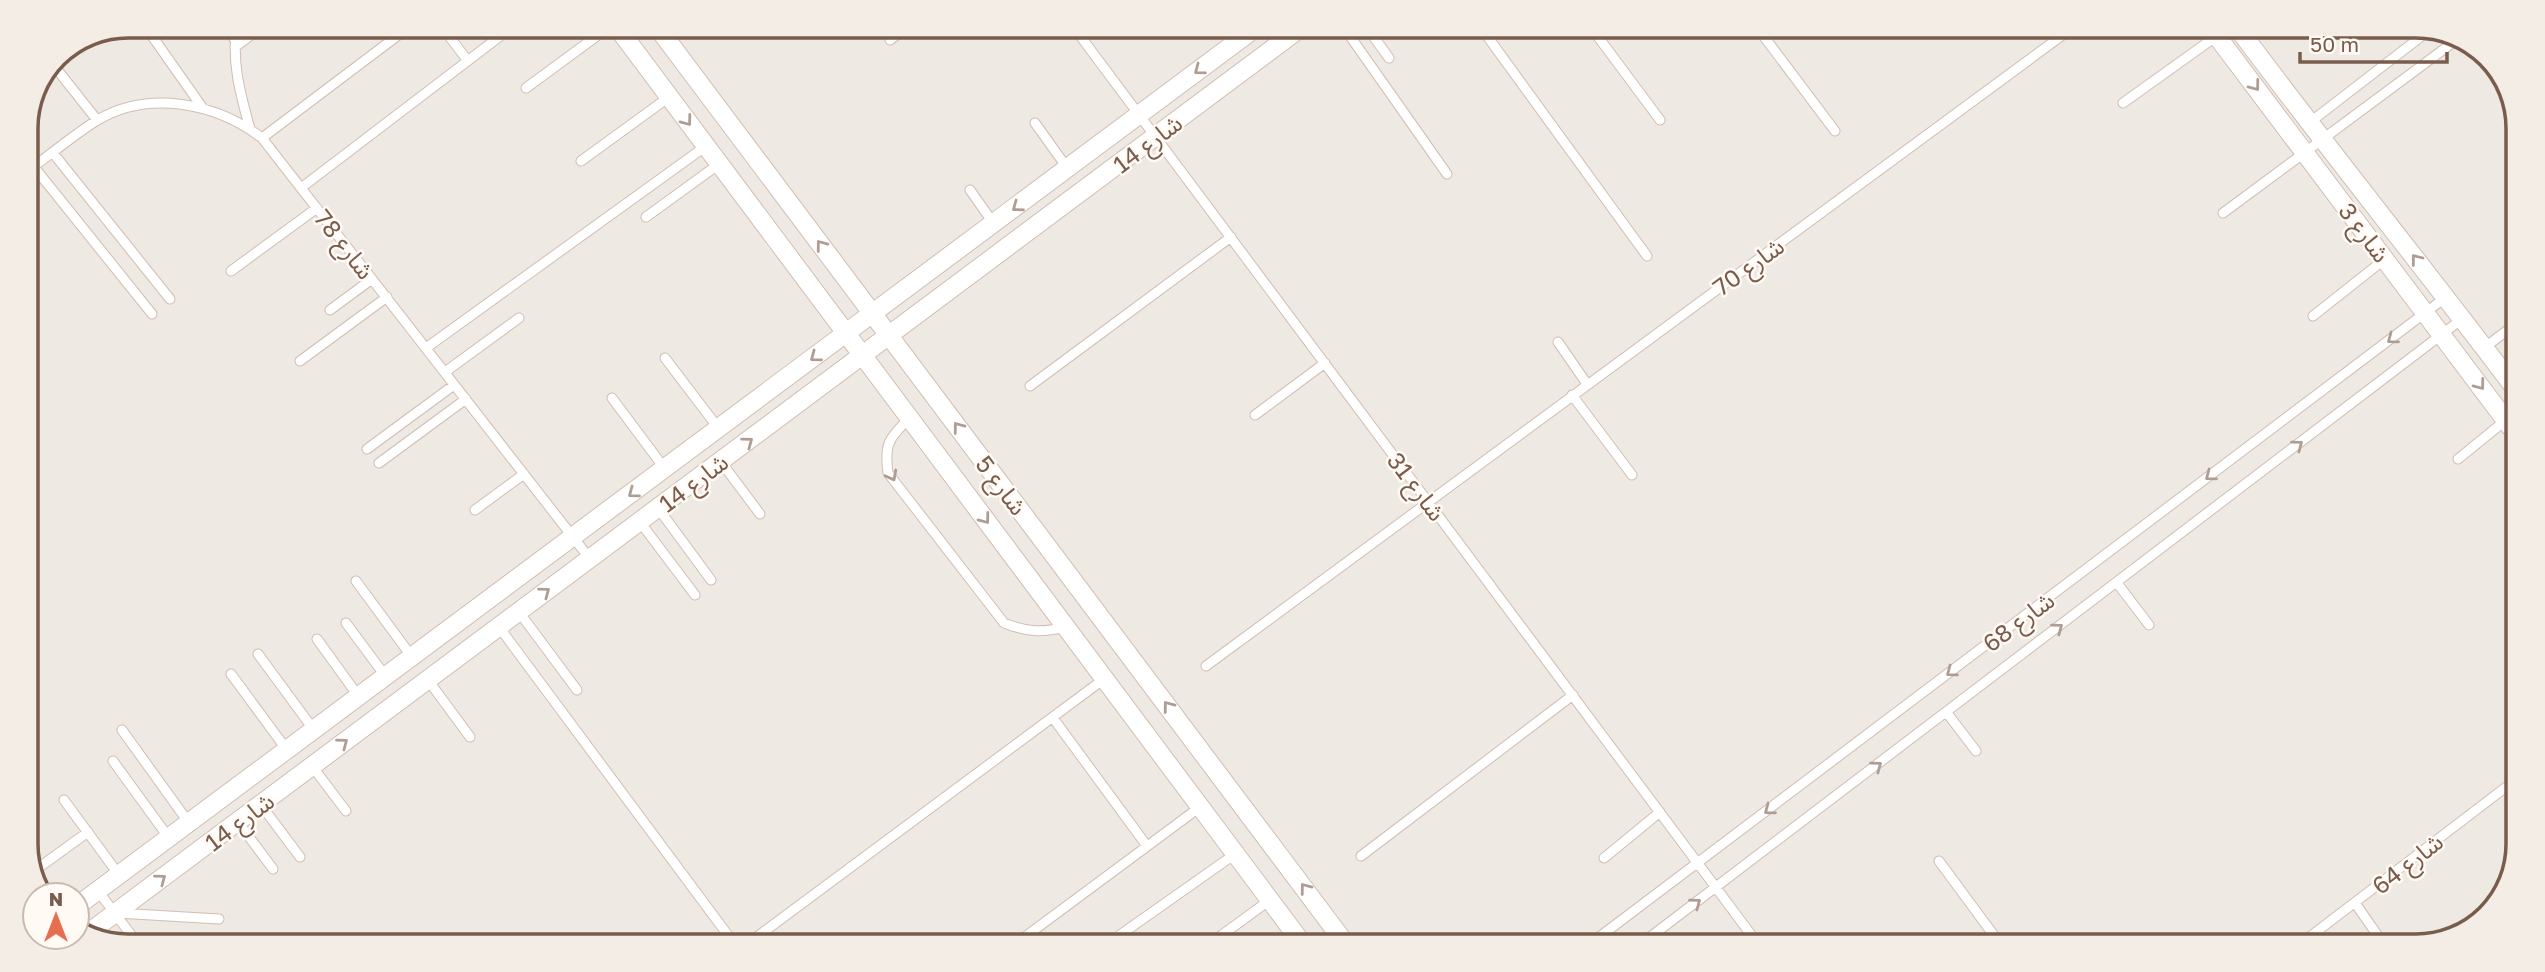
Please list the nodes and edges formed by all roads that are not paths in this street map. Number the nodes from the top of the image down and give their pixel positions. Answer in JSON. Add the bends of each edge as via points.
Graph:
{"nodes":[{"id":1,"x":153,"y":38,"type":"edge"},
{"id":2,"x":232,"y":38,"type":"edge"},
{"id":3,"x":236,"y":38,"type":"edge"},
{"id":4,"x":243,"y":38,"type":"edge"},
{"id":5,"x":394,"y":38,"type":"edge"},
{"id":6,"x":450,"y":38,"type":"edge"},
{"id":7,"x":498,"y":38,"type":"edge"},
{"id":8,"x":594,"y":38,"type":"edge"},
{"id":9,"x":625,"y":38,"type":"edge"},
{"id":10,"x":666,"y":38,"type":"edge"},
{"id":11,"x":892,"y":38,"type":"edge"},
{"id":12,"x":1082,"y":38,"type":"edge"},
{"id":13,"x":1242,"y":38,"type":"edge"},
{"id":14,"x":1287,"y":38,"type":"edge"},
{"id":15,"x":1351,"y":38,"type":"edge"},
{"id":16,"x":1375,"y":38,"type":"edge"},
{"id":17,"x":1489,"y":38,"type":"edge"},
{"id":18,"x":1599,"y":38,"type":"edge"},
{"id":19,"x":1765,"y":38,"type":"edge"},
{"id":20,"x":2058,"y":38,"type":"edge"},
{"id":21,"x":2211,"y":38,"type":"edge"},
{"id":22,"x":2222,"y":38,"type":"edge"},
{"id":23,"x":2245,"y":38,"type":"edge"},
{"id":24,"x":2419,"y":38,"type":"edge"},
{"id":25,"x":890,"y":40,"type":"dead end"},
{"id":26,"x":235,"y":43,"type":"junction"},
{"id":27,"x":2450,"y":45,"type":"edge"},
{"id":28,"x":1389,"y":58,"type":"dead end"},
{"id":29,"x":468,"y":61,"type":"junction"},
{"id":30,"x":59,"y":72,"type":"dead end"},
{"id":31,"x":526,"y":88,"type":"dead end"},
{"id":32,"x":669,"y":97,"type":"junction"},
{"id":33,"x":2123,"y":103,"type":"dead end"},
{"id":34,"x":202,"y":107,"type":"junction"},
{"id":35,"x":1140,"y":114,"type":"junction"},
{"id":36,"x":97,"y":120,"type":"junction"},
{"id":37,"x":1660,"y":120,"type":"dead end"},
{"id":38,"x":1035,"y":123,"type":"dead end"},
{"id":39,"x":2309,"y":123,"type":"junction"},
{"id":40,"x":250,"y":129,"type":"junction"},
{"id":41,"x":1835,"y":131,"type":"dead end"},
{"id":42,"x":1157,"y":136,"type":"junction"},
{"id":43,"x":262,"y":138,"type":"junction"},
{"id":44,"x":2321,"y":140,"type":"junction"},
{"id":45,"x":706,"y":146,"type":"junction"},
{"id":46,"x":2305,"y":152,"type":"junction"},
{"id":47,"x":53,"y":153,"type":"junction"},
{"id":48,"x":581,"y":161,"type":"dead end"},
{"id":49,"x":38,"y":164,"type":"edge"},
{"id":50,"x":719,"y":164,"type":"junction"},
{"id":51,"x":1068,"y":169,"type":"junction"},
{"id":52,"x":1447,"y":174,"type":"dead end"},
{"id":53,"x":38,"y":180,"type":"edge"},
{"id":54,"x":301,"y":188,"type":"junction"},
{"id":55,"x":970,"y":190,"type":"dead end"},
{"id":56,"x":317,"y":208,"type":"junction"},
{"id":57,"x":2223,"y":213,"type":"dead end"},
{"id":58,"x":646,"y":217,"type":"dead end"},
{"id":59,"x":994,"y":224,"type":"junction"},
{"id":60,"x":1231,"y":237,"type":"junction"},
{"id":61,"x":1647,"y":256,"type":"dead end"},
{"id":62,"x":2385,"y":258,"type":"junction"},
{"id":63,"x":231,"y":271,"type":"dead end"},
{"id":64,"x":372,"y":279,"type":"junction"},
{"id":65,"x":2446,"y":297,"type":"junction"},
{"id":66,"x":387,"y":298,"type":"junction"},
{"id":67,"x":170,"y":299,"type":"dead end"},
{"id":68,"x":330,"y":310,"type":"dead end"},
{"id":69,"x":2426,"y":313,"type":"junction"},
{"id":70,"x":152,"y":314,"type":"dead end"},
{"id":71,"x":873,"y":314,"type":"junction"},
{"id":72,"x":2313,"y":316,"type":"dead end"},
{"id":73,"x":519,"y":318,"type":"dead end"},
{"id":74,"x":2462,"y":319,"type":"junction"},
{"id":75,"x":2506,"y":331,"type":"edge"},
{"id":76,"x":846,"y":334,"type":"junction"},
{"id":77,"x":2443,"y":335,"type":"junction"},
{"id":78,"x":890,"y":336,"type":"junction"},
{"id":79,"x":1558,"y":342,"type":"dead end"},
{"id":80,"x":426,"y":348,"type":"junction"},
{"id":81,"x":2484,"y":348,"type":"junction"},
{"id":82,"x":863,"y":356,"type":"junction"},
{"id":83,"x":665,"y":358,"type":"dead end"},
{"id":84,"x":300,"y":361,"type":"dead end"},
{"id":85,"x":1325,"y":363,"type":"junction"},
{"id":86,"x":445,"y":372,"type":"junction"},
{"id":87,"x":2506,"y":377,"type":"edge"},
{"id":88,"x":1587,"y":384,"type":"junction"},
{"id":89,"x":454,"y":385,"type":"junction"},
{"id":90,"x":1030,"y":386,"type":"dead end"},
{"id":91,"x":1572,"y":395,"type":"junction"},
{"id":92,"x":612,"y":398,"type":"dead end"},
{"id":93,"x":466,"y":399,"type":"junction"},
{"id":94,"x":1255,"y":415,"type":"dead end"},
{"id":95,"x":909,"y":418,"type":"junction"},
{"id":96,"x":2506,"y":421,"type":"edge"},
{"id":97,"x":719,"y":429,"type":"junction"},
{"id":98,"x":2506,"y":431,"type":"edge"},
{"id":99,"x":367,"y":449,"type":"dead end"},
{"id":100,"x":2458,"y":459,"type":"dead end"},
{"id":101,"x":720,"y":462,"type":"junction"},
{"id":102,"x":379,"y":463,"type":"dead end"},
{"id":103,"x":665,"y":469,"type":"junction"},
{"id":104,"x":524,"y":474,"type":"junction"},
{"id":105,"x":1632,"y":475,"type":"dead end"},
{"id":106,"x":1428,"y":502,"type":"junction"},
{"id":107,"x":658,"y":509,"type":"junction"},
{"id":108,"x":475,"y":510,"type":"dead end"},
{"id":109,"x":760,"y":514,"type":"dead end"},
{"id":110,"x":640,"y":522,"type":"junction"},
{"id":111,"x":573,"y":537,"type":"junction"},
{"id":112,"x":590,"y":559,"type":"junction"},
{"id":113,"x":711,"y":580,"type":"dead end"},
{"id":114,"x":356,"y":581,"type":"dead end"},
{"id":115,"x":2118,"y":583,"type":"junction"},
{"id":116,"x":695,"y":594,"type":"dead end"},
{"id":117,"x":519,"y":612,"type":"junction"},
{"id":118,"x":346,"y":623,"type":"dead end"},
{"id":119,"x":2148,"y":625,"type":"dead end"},
{"id":120,"x":499,"y":627,"type":"junction"},
{"id":121,"x":1065,"y":627,"type":"junction"},
{"id":122,"x":317,"y":639,"type":"dead end"},
{"id":123,"x":258,"y":654,"type":"dead end"},
{"id":124,"x":412,"y":657,"type":"junction"},
{"id":125,"x":1206,"y":666,"type":"dead end"},
{"id":126,"x":231,"y":674,"type":"dead end"},
{"id":127,"x":386,"y":677,"type":"junction"},
{"id":128,"x":1104,"y":679,"type":"junction"},
{"id":129,"x":428,"y":680,"type":"junction"},
{"id":130,"x":578,"y":690,"type":"dead end"},
{"id":131,"x":1573,"y":695,"type":"junction"},
{"id":132,"x":359,"y":697,"type":"junction"},
{"id":133,"x":1947,"y":713,"type":"junction"},
{"id":134,"x":1053,"y":718,"type":"junction"},
{"id":135,"x":121,"y":730,"type":"dead end"},
{"id":136,"x":314,"y":730,"type":"junction"},
{"id":137,"x":470,"y":737,"type":"dead end"},
{"id":138,"x":287,"y":750,"type":"junction"},
{"id":139,"x":1976,"y":751,"type":"dead end"},
{"id":140,"x":113,"y":761,"type":"dead end"},
{"id":141,"x":312,"y":766,"type":"junction"},
{"id":142,"x":2506,"y":787,"type":"edge"},
{"id":143,"x":64,"y":800,"type":"dead end"},
{"id":144,"x":261,"y":805,"type":"junction"},
{"id":145,"x":1200,"y":807,"type":"junction"},
{"id":146,"x":346,"y":811,"type":"dead end"},
{"id":147,"x":1660,"y":812,"type":"junction"},
{"id":148,"x":238,"y":822,"type":"junction"},
{"id":149,"x":189,"y":823,"type":"junction"},
{"id":150,"x":88,"y":832,"type":"junction"},
{"id":151,"x":169,"y":838,"type":"junction"},
{"id":152,"x":1147,"y":846,"type":"junction"},
{"id":153,"x":1235,"y":854,"type":"junction"},
{"id":154,"x":1361,"y":856,"type":"dead end"},
{"id":155,"x":300,"y":857,"type":"dead end"},
{"id":156,"x":1604,"y":858,"type":"dead end"},
{"id":157,"x":1939,"y":860,"type":"dead end"},
{"id":158,"x":1698,"y":863,"type":"junction"},
{"id":159,"x":41,"y":866,"type":"edge"},
{"id":160,"x":273,"y":869,"type":"dead end"},
{"id":161,"x":119,"y":875,"type":"junction"},
{"id":162,"x":1716,"y":888,"type":"junction"},
{"id":163,"x":98,"y":891,"type":"junction"},
{"id":164,"x":91,"y":896,"type":"edge"},
{"id":165,"x":1270,"y":900,"type":"junction"},
{"id":166,"x":2355,"y":903,"type":"junction"},
{"id":167,"x":115,"y":913,"type":"junction"},
{"id":168,"x":219,"y":919,"type":"dead end"},
{"id":169,"x":95,"y":927,"type":"edge"},
{"id":170,"x":131,"y":934,"type":"edge"},
{"id":171,"x":727,"y":934,"type":"edge"},
{"id":172,"x":761,"y":934,"type":"edge"},
{"id":173,"x":1029,"y":934,"type":"edge"},
{"id":174,"x":1121,"y":934,"type":"edge"},
{"id":175,"x":1223,"y":934,"type":"edge"},
{"id":176,"x":1295,"y":934,"type":"edge"},
{"id":177,"x":1338,"y":934,"type":"edge"},
{"id":178,"x":1603,"y":934,"type":"edge"},
{"id":179,"x":1655,"y":934,"type":"edge"},
{"id":180,"x":1750,"y":934,"type":"edge"},
{"id":181,"x":1992,"y":934,"type":"edge"},
{"id":182,"x":2315,"y":934,"type":"edge"},
{"id":183,"x":2377,"y":934,"type":"edge"}],
"edges":[{"from":1,"to":34,"type":"lane"},
{"from":2,"to":26,"type":"lane"},
{"from":3,"to":26,"type":"lane"},
{"from":4,"to":26,"type":"lane"},
{"from":5,"to":43,"type":"lane"},
{"from":6,"to":29,"type":"lane"},
{"from":7,"to":29,"type":"lane"},
{"from":8,"to":31,"type":"lane"},
{"from":9,"to":32,"type":"street","name":"شارع 5"},
{"from":71,"to":10,"type":"street","name":"شارع 5","one_way":true},
{"from":11,"to":25,"type":"lane"},
{"from":12,"to":35,"type":"lane","name":"شارع 31"},
{"from":13,"to":35,"type":"street","name":"شارع 14","one_way":true},
{"from":14,"to":42,"type":"street","name":"شارع 14"},
{"from":15,"to":52,"type":"lane"},
{"from":16,"to":28,"type":"lane"},
{"from":17,"to":61,"type":"lane"},
{"from":18,"to":37,"type":"lane"},
{"from":19,"to":41,"type":"lane"},
{"from":20,"to":88,"type":"lane","name":"شارع 70"},
{"from":21,"to":33,"type":"lane"},
{"from":22,"to":46,"type":"street","name":"شارع 3","one_way":true},
{"from":23,"to":39,"type":"street","name":"شارع 3"},
{"from":24,"to":39,"type":"lane"},
{"from":26,"to":40,"type":"lane","via":[[238,88]]},
{"from":27,"to":44,"type":"lane"},
{"from":29,"to":54,"type":"lane"},
{"from":30,"to":36,"type":"lane"},
{"from":32,"to":45,"type":"street","name":"شارع 5","one_way":true},
{"from":32,"to":48,"type":"lane"},
{"from":34,"to":36,"type":"lane","name":"شارع 78","via":[[166,103],[130,107]]},
{"from":34,"to":40,"type":"lane","name":"شارع 78"},
{"from":35,"to":42,"type":"lane","name":"شارع 31"},
{"from":35,"to":51,"type":"street","name":"شارع 14"},
{"from":36,"to":47,"type":"lane","name":"شارع 78"},
{"from":38,"to":51,"type":"lane"},
{"from":39,"to":44,"type":"street","name":"شارع 3"},
{"from":40,"to":43,"type":"lane","name":"شارع 78"},
{"from":42,"to":60,"type":"lane","name":"شارع 31"},
{"from":42,"to":78,"type":"street","name":"شارع 14"},
{"from":43,"to":54,"type":"lane","name":"شارع 78"},
{"from":44,"to":46,"type":"lane"},
{"from":65,"to":44,"type":"street","name":"شارع 3","one_way":true},
{"from":45,"to":50,"type":"street","name":"شارع 5"},
{"from":45,"to":80,"type":"lane"},
{"from":46,"to":57,"type":"lane"},
{"from":46,"to":62,"type":"street","name":"شارع 3"},
{"from":47,"to":49,"type":"lane","name":"شارع 78"},
{"from":47,"to":67,"type":"lane"},
{"from":50,"to":58,"type":"lane"},
{"from":50,"to":76,"type":"street","name":"شارع 5"},
{"from":51,"to":59,"type":"street","name":"شارع 14","one_way":true},
{"from":53,"to":70,"type":"lane"},
{"from":54,"to":56,"type":"lane","name":"شارع 78"},
{"from":55,"to":59,"type":"lane"},
{"from":56,"to":63,"type":"lane"},
{"from":56,"to":64,"type":"lane","name":"شارع 78"},
{"from":59,"to":71,"type":"street","name":"شارع 14"},
{"from":60,"to":85,"type":"lane","name":"شارع 31"},
{"from":60,"to":90,"type":"lane"},
{"from":62,"to":69,"type":"street","name":"شارع 3"},
{"from":62,"to":72,"type":"lane"},
{"from":64,"to":66,"type":"lane","name":"شارع 78"},
{"from":64,"to":68,"type":"lane"},
{"from":65,"to":69,"type":"lane","name":"شارع 68"},
{"from":65,"to":74,"type":"street","name":"شارع 3"},
{"from":66,"to":80,"type":"lane","name":"شارع 78"},
{"from":66,"to":84,"type":"lane"},
{"from":69,"to":77,"type":"street","name":"شارع 3"},
{"from":69,"to":158,"type":"lane","name":"شارع 68","one_way":true},
{"from":71,"to":76,"type":"street","name":"شارع 14"},
{"from":71,"to":78,"type":"street","name":"شارع 5"},
{"from":73,"to":86,"type":"lane"},
{"from":74,"to":77,"type":"lane","name":"شارع 68"},
{"from":74,"to":81,"type":"street","name":"شارع 3"},
{"from":75,"to":81,"type":"lane"},
{"from":76,"to":82,"type":"street","name":"شارع 5"},
{"from":76,"to":97,"type":"street","name":"شارع 14","one_way":true},
{"from":77,"to":96,"type":"street","name":"شارع 3","one_way":true},
{"from":115,"to":77,"type":"lane","name":"شارع 68","one_way":true},
{"from":78,"to":82,"type":"street","name":"شارع 14"},
{"from":177,"to":78,"type":"street","name":"شارع 5","one_way":true},
{"from":79,"to":88,"type":"lane"},
{"from":80,"to":86,"type":"lane","name":"شارع 78"},
{"from":81,"to":87,"type":"street","name":"شارع 3"},
{"from":82,"to":95,"type":"street","name":"شارع 5"},
{"from":101,"to":82,"type":"street","name":"شارع 14","one_way":true},
{"from":83,"to":97,"type":"lane"},
{"from":85,"to":94,"type":"lane"},
{"from":85,"to":106,"type":"lane","name":"شارع 31"},
{"from":86,"to":89,"type":"lane","name":"شارع 78"},
{"from":88,"to":91,"type":"lane","name":"شارع 70"},
{"from":89,"to":93,"type":"lane","name":"شارع 78"},
{"from":89,"to":99,"type":"lane"},
{"from":91,"to":105,"type":"lane"},
{"from":91,"to":106,"type":"lane","name":"شارع 70"},
{"from":92,"to":103,"type":"lane"},
{"from":93,"to":102,"type":"lane"},
{"from":93,"to":104,"type":"lane","name":"شارع 78"},
{"from":95,"to":121,"type":"street","name":"شارع 5","one_way":true},
{"from":95,"to":121,"type":"lane","one_way":true,"via":[[892,434],[885,453],[888,473],[1004,623],[1023,631]]},
{"from":97,"to":103,"type":"street","name":"شارع 14"},
{"from":98,"to":100,"type":"lane"},
{"from":101,"to":107,"type":"street","name":"شارع 14"},
{"from":101,"to":109,"type":"lane"},
{"from":103,"to":111,"type":"street","name":"شارع 14","one_way":true},
{"from":104,"to":108,"type":"lane"},
{"from":104,"to":111,"type":"lane","name":"شارع 78"},
{"from":106,"to":125,"type":"lane","name":"شارع 70"},
{"from":106,"to":131,"type":"lane","name":"شارع 31"},
{"from":107,"to":110,"type":"street","name":"شارع 14"},
{"from":107,"to":113,"type":"lane"},
{"from":110,"to":112,"type":"street","name":"شارع 14"},
{"from":110,"to":116,"type":"lane"},
{"from":111,"to":112,"type":"lane","name":"شارع 78"},
{"from":111,"to":124,"type":"street","name":"شارع 14"},
{"from":117,"to":112,"type":"street","name":"شارع 14","one_way":true},
{"from":114,"to":124,"type":"lane"},
{"from":115,"to":119,"type":"lane"},
{"from":133,"to":115,"type":"lane","name":"شارع 68","one_way":true},
{"from":117,"to":120,"type":"street","name":"شارع 14"},
{"from":117,"to":130,"type":"lane"},
{"from":118,"to":127,"type":"lane"},
{"from":120,"to":129,"type":"street","name":"شارع 14"},
{"from":120,"to":171,"type":"lane"},
{"from":121,"to":128,"type":"street","name":"شارع 5"},
{"from":122,"to":132,"type":"lane"},
{"from":123,"to":136,"type":"lane"},
{"from":124,"to":127,"type":"street","name":"شارع 14"},
{"from":126,"to":138,"type":"lane"},
{"from":127,"to":132,"type":"street","name":"شارع 14"},
{"from":128,"to":134,"type":"lane"},
{"from":128,"to":145,"type":"street","name":"شارع 5"},
{"from":129,"to":137,"type":"lane"},
{"from":141,"to":129,"type":"street","name":"شارع 14","one_way":true},
{"from":131,"to":147,"type":"lane","name":"شارع 31"},
{"from":131,"to":154,"type":"lane"},
{"from":132,"to":136,"type":"street","name":"شارع 14"},
{"from":133,"to":139,"type":"lane"},
{"from":162,"to":133,"type":"lane","name":"شارع 68","one_way":true},
{"from":134,"to":152,"type":"lane"},
{"from":134,"to":172,"type":"lane"},
{"from":135,"to":149,"type":"lane"},
{"from":136,"to":138,"type":"street","name":"شارع 14"},
{"from":138,"to":149,"type":"street","name":"شارع 14"},
{"from":140,"to":151,"type":"lane"},
{"from":141,"to":144,"type":"street","name":"شارع 14"},
{"from":141,"to":146,"type":"lane"},
{"from":142,"to":166,"type":"lane","name":"شارع 64"},
{"from":143,"to":150,"type":"lane"},
{"from":144,"to":148,"type":"street","name":"شارع 14"},
{"from":144,"to":155,"type":"lane"},
{"from":145,"to":152,"type":"lane"},
{"from":145,"to":153,"type":"street","name":"شارع 5"},
{"from":147,"to":156,"type":"lane"},
{"from":147,"to":158,"type":"lane","name":"شارع 31"},
{"from":148,"to":160,"type":"lane"},
{"from":167,"to":148,"type":"street","name":"شارع 14","one_way":true},
{"from":149,"to":151,"type":"street","name":"شارع 14"},
{"from":150,"to":159,"type":"lane"},
{"from":150,"to":161,"type":"lane"},
{"from":151,"to":161,"type":"street","name":"شارع 14"},
{"from":152,"to":173,"type":"lane"},
{"from":153,"to":165,"type":"street","name":"شارع 5"},
{"from":153,"to":174,"type":"lane"},
{"from":157,"to":181,"type":"lane"},
{"from":158,"to":162,"type":"lane","name":"شارع 31"},
{"from":158,"to":178,"type":"lane","name":"شارع 68"},
{"from":161,"to":163,"type":"street","name":"شارع 14"},
{"from":179,"to":162,"type":"lane","name":"شارع 68","one_way":true},
{"from":162,"to":180,"type":"lane","name":"شارع 31"},
{"from":163,"to":164,"type":"street","name":"شارع 14"},
{"from":163,"to":167,"type":"lane"},
{"from":165,"to":175,"type":"lane"},
{"from":165,"to":176,"type":"street","name":"شارع 5"},
{"from":166,"to":182,"type":"lane","name":"شارع 64"},
{"from":166,"to":183,"type":"lane"},
{"from":167,"to":168,"type":"lane"},
{"from":167,"to":169,"type":"street","name":"شارع 14"},
{"from":167,"to":170,"type":"lane"}]}
